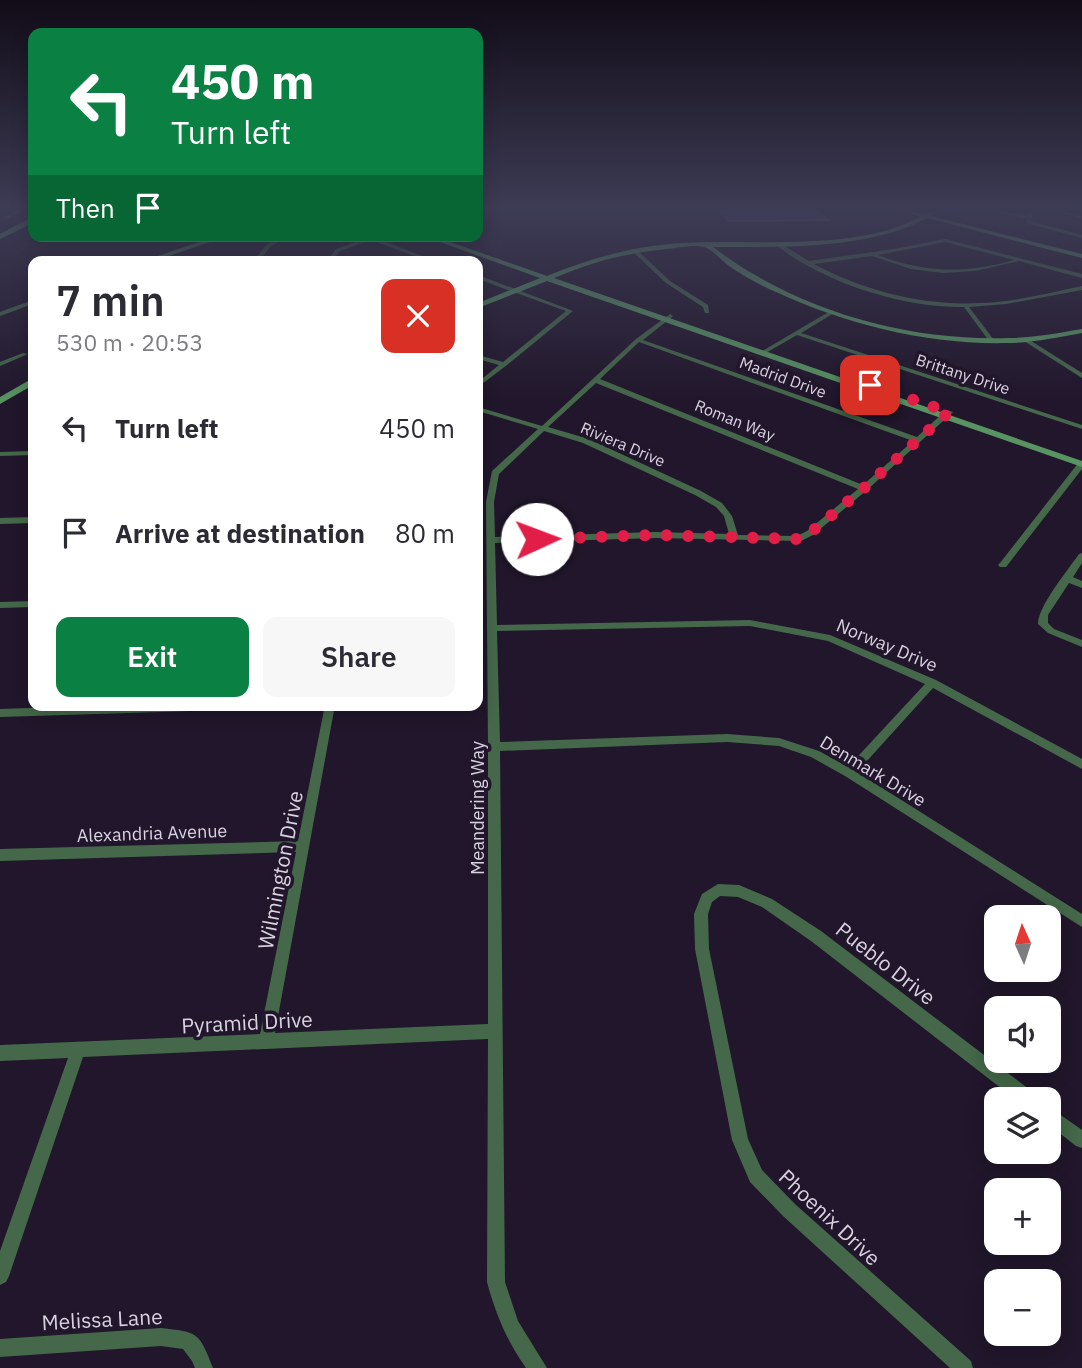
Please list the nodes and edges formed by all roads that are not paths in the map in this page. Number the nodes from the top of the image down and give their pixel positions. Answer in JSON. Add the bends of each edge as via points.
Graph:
{"nodes":[{"id":1,"x":545,"y":275,"type":"edge"},
{"id":2,"x":546,"y":275,"type":"edge"},
{"id":3,"x":552,"y":275,"type":"edge"},
{"id":4,"x":660,"y":275,"type":"edge"},
{"id":5,"x":745,"y":275,"type":"edge"},
{"id":6,"x":832,"y":275,"type":"edge"},
{"id":7,"x":549,"y":276,"type":"junction"},
{"id":8,"x":483,"y":278,"type":"edge"},
{"id":9,"x":1082,"y":288,"type":"edge"},
{"id":10,"x":514,"y":290,"type":"junction"},
{"id":11,"x":28,"y":304,"type":"edge"},
{"id":12,"x":483,"y":304,"type":"edge"},
{"id":13,"x":965,"y":306,"type":"junction"},
{"id":14,"x":706,"y":312,"type":"dead end"},
{"id":15,"x":832,"y":312,"type":"junction"},
{"id":16,"x":0,"y":314,"type":"edge"},
{"id":17,"x":667,"y":318,"type":"junction"},
{"id":18,"x":1082,"y":331,"type":"edge"},
{"id":19,"x":796,"y":333,"type":"junction"},
{"id":20,"x":638,"y":340,"type":"junction"},
{"id":21,"x":991,"y":340,"type":"junction"},
{"id":22,"x":1026,"y":340,"type":"junction"},
{"id":23,"x":765,"y":351,"type":"junction"},
{"id":24,"x":25,"y":354,"type":"dead end"},
{"id":25,"x":483,"y":358,"type":"edge"},
{"id":26,"x":0,"y":364,"type":"edge"},
{"id":27,"x":505,"y":364,"type":"junction"},
{"id":28,"x":1082,"y":376,"type":"edge"},
{"id":29,"x":595,"y":380,"type":"junction"},
{"id":30,"x":483,"y":381,"type":"edge"},
{"id":31,"x":28,"y":384,"type":"edge"},
{"id":32,"x":0,"y":401,"type":"edge"},
{"id":33,"x":483,"y":410,"type":"edge"},
{"id":34,"x":947,"y":414,"type":"junction"},
{"id":35,"x":1082,"y":427,"type":"edge"},
{"id":36,"x":545,"y":428,"type":"junction"},
{"id":37,"x":918,"y":440,"type":"junction"},
{"id":38,"x":28,"y":453,"type":"edge"},
{"id":39,"x":0,"y":454,"type":"edge"},
{"id":40,"x":1082,"y":457,"type":"edge"},
{"id":41,"x":1082,"y":464,"type":"edge"},
{"id":42,"x":864,"y":488,"type":"junction"},
{"id":43,"x":28,"y":520,"type":"edge"},
{"id":44,"x":0,"y":521,"type":"edge"},
{"id":45,"x":734,"y":536,"type":"junction"},
{"id":46,"x":491,"y":540,"type":"junction"},
{"id":47,"x":1082,"y":556,"type":"edge"},
{"id":48,"x":1003,"y":565,"type":"dead end"},
{"id":49,"x":1066,"y":578,"type":"junction"},
{"id":50,"x":1082,"y":585,"type":"edge"},
{"id":51,"x":483,"y":593,"type":"edge"},
{"id":52,"x":492,"y":593,"type":"junction"},
{"id":53,"x":28,"y":604,"type":"edge"},
{"id":54,"x":0,"y":605,"type":"edge"},
{"id":55,"x":492,"y":628,"type":"junction"},
{"id":56,"x":1082,"y":644,"type":"edge"},
{"id":57,"x":932,"y":683,"type":"junction"},
{"id":58,"x":64,"y":711,"type":"edge"},
{"id":59,"x":329,"y":711,"type":"edge"},
{"id":60,"x":0,"y":713,"type":"edge"},
{"id":61,"x":494,"y":747,"type":"junction"},
{"id":62,"x":1082,"y":764,"type":"edge"},
{"id":63,"x":849,"y":773,"type":"junction"},
{"id":64,"x":304,"y":846,"type":"junction"},
{"id":65,"x":0,"y":855,"type":"edge"},
{"id":66,"x":707,"y":898,"type":"joint"},
{"id":67,"x":1082,"y":921,"type":"edge"},
{"id":68,"x":495,"y":1031,"type":"junction"},
{"id":69,"x":266,"y":1042,"type":"junction"},
{"id":70,"x":78,"y":1050,"type":"junction"},
{"id":71,"x":0,"y":1053,"type":"edge"},
{"id":72,"x":1012,"y":1087,"type":"edge"},
{"id":73,"x":1061,"y":1124,"type":"edge"},
{"id":74,"x":1082,"y":1140,"type":"edge"},
{"id":75,"x":0,"y":1276,"type":"edge"},
{"id":76,"x":0,"y":1348,"type":"edge"},
{"id":77,"x":202,"y":1362,"type":"edge"},
{"id":78,"x":538,"y":1368,"type":"edge"},
{"id":79,"x":964,"y":1368,"type":"edge"}],
"edges":[{"from":1,"to":7,"type":"main road"},
{"from":2,"to":7,"type":"main road"},
{"from":3,"to":7,"type":"main road"},
{"from":4,"to":14,"type":"street","via":[[706,306]]},
{"from":5,"to":15,"type":"main road"},
{"from":6,"to":13,"type":"street","via":[[932,303]]},
{"from":7,"to":10,"type":"main road"},
{"from":7,"to":17,"type":"main road"},
{"from":8,"to":10,"type":"street"},
{"from":9,"to":13,"type":"street"},
{"from":10,"to":12,"type":"main road"},
{"from":10,"to":27,"type":"street","via":[[570,311]]},
{"from":11,"to":16,"type":"street"},
{"from":13,"to":21,"type":"street"},
{"from":15,"to":19,"type":"street"},
{"from":15,"to":21,"type":"main road","via":[[920,333]]},
{"from":17,"to":20,"type":"street","name":"Meandering Way"},
{"from":17,"to":23,"type":"main road"},
{"from":18,"to":22,"type":"main road"},
{"from":19,"to":23,"type":"street"},
{"from":19,"to":35,"type":"street","name":"Brittany Drive"},
{"from":20,"to":29,"type":"street","name":"Meandering Way"},
{"from":20,"to":37,"type":"street","name":"Madrid Drive"},
{"from":21,"to":22,"type":"main road"},
{"from":22,"to":28,"type":"street"},
{"from":23,"to":34,"type":"main road"},
{"from":24,"to":26,"type":"street"},
{"from":25,"to":27,"type":"street"},
{"from":27,"to":30,"type":"street"},
{"from":29,"to":36,"type":"street","name":"Meandering Way"},
{"from":29,"to":42,"type":"street","name":"Roman Way"},
{"from":31,"to":32,"type":"main road"},
{"from":33,"to":36,"type":"street","name":"Riviera Drive"},
{"from":34,"to":37,"type":"street"},
{"from":34,"to":40,"type":"main road"},
{"from":34,"to":41,"type":"main road"},
{"from":36,"to":45,"type":"street","name":"Riviera Drive","via":[[586,441],[698,493],[719,505]]},
{"from":36,"to":46,"type":"street","name":"Meandering Way","via":[[495,473]]},
{"from":37,"to":42,"type":"street"},
{"from":38,"to":39,"type":"street"},
{"from":41,"to":48,"type":"street"},
{"from":42,"to":45,"type":"street","via":[[798,539]]},
{"from":43,"to":44,"type":"street"},
{"from":45,"to":46,"type":"street"},
{"from":46,"to":52,"type":"street","name":"Meandering Way"},
{"from":47,"to":49,"type":"street"},
{"from":49,"to":50,"type":"street"},
{"from":49,"to":56,"type":"street","via":[[1043,615],[1043,624]]},
{"from":51,"to":52,"type":"street"},
{"from":52,"to":55,"type":"street","name":"Meandering Way"},
{"from":53,"to":54,"type":"street"},
{"from":55,"to":57,"type":"street","name":"Norway Drive","via":[[750,623],[830,638]]},
{"from":55,"to":61,"type":"street","name":"Meandering Way"},
{"from":57,"to":62,"type":"street","name":"Norway Drive"},
{"from":57,"to":63,"type":"street"},
{"from":58,"to":60,"type":"street"},
{"from":59,"to":64,"type":"street","name":"Wilmington Drive"},
{"from":61,"to":63,"type":"street","name":"Denmark Drive","via":[[727,737],[779,742],[816,754]]},
{"from":61,"to":68,"type":"street","name":"Meandering Way"},
{"from":63,"to":67,"type":"street","name":"Denmark Drive"},
{"from":64,"to":65,"type":"street","name":"Alexandria Avenue"},
{"from":64,"to":69,"type":"street","name":"Wilmington Drive"},
{"from":66,"to":72,"type":"street","name":"Pueblo Drive","via":[[718,890],[739,891],[767,903]]},
{"from":66,"to":79,"type":"street","name":"Phoenix Drive","via":[[701,914],[702,948],[740,1140],[756,1176]]},
{"from":68,"to":69,"type":"street","name":"Pyramid Drive"},
{"from":68,"to":78,"type":"street","name":"Meandering Way","via":[[496,1282],[503,1313]]},
{"from":69,"to":70,"type":"street","name":"Pyramid Drive"},
{"from":70,"to":71,"type":"street","name":"Pyramid Drive"},
{"from":70,"to":75,"type":"street"},
{"from":73,"to":74,"type":"street"},
{"from":76,"to":77,"type":"street","name":"Melissa Lane","via":[[161,1337],[188,1340]]}]}
